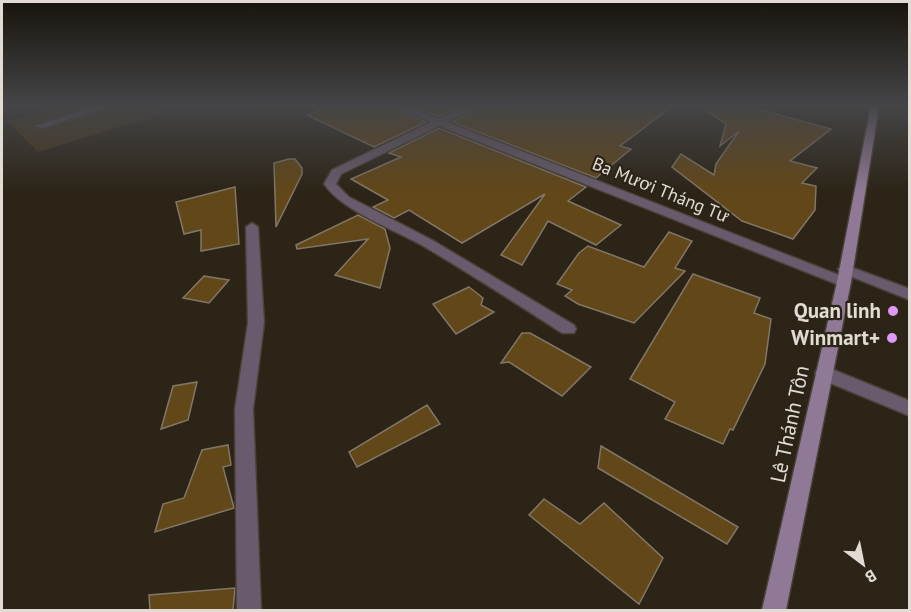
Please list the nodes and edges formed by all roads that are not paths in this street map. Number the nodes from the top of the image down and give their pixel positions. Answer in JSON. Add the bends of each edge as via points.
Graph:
{"nodes":[{"id":1,"x":413,"y":135,"type":"edge"},
{"id":2,"x":473,"y":135,"type":"edge"},
{"id":3,"x":870,"y":135,"type":"edge"},
{"id":4,"x":252,"y":228,"type":"dead end"},
{"id":5,"x":845,"y":275,"type":"junction"},
{"id":6,"x":909,"y":295,"type":"edge"},
{"id":7,"x":568,"y":329,"type":"dead end"},
{"id":8,"x":824,"y":373,"type":"junction"},
{"id":9,"x":909,"y":409,"type":"edge"},
{"id":10,"x":249,"y":610,"type":"edge"},
{"id":11,"x":774,"y":610,"type":"edge"}],
"edges":[{"from":1,"to":7,"type":"street","via":[[333,175],[332,188],[352,203],[420,237]]},
{"from":2,"to":5,"type":"street","name":"Ba Mươi Tháng Tư"},
{"from":3,"to":5,"type":"main road","name":"Lê Thánh Tôn"},
{"from":4,"to":10,"type":"street","via":[[256,323],[244,409]]},
{"from":5,"to":6,"type":"street","name":"Ba Mươi Tháng Tư"},
{"from":5,"to":8,"type":"main road","name":"Lê Thánh Tôn"},
{"from":8,"to":9,"type":"street"},
{"from":8,"to":11,"type":"main road","name":"Lê Thánh Tôn"}]}
